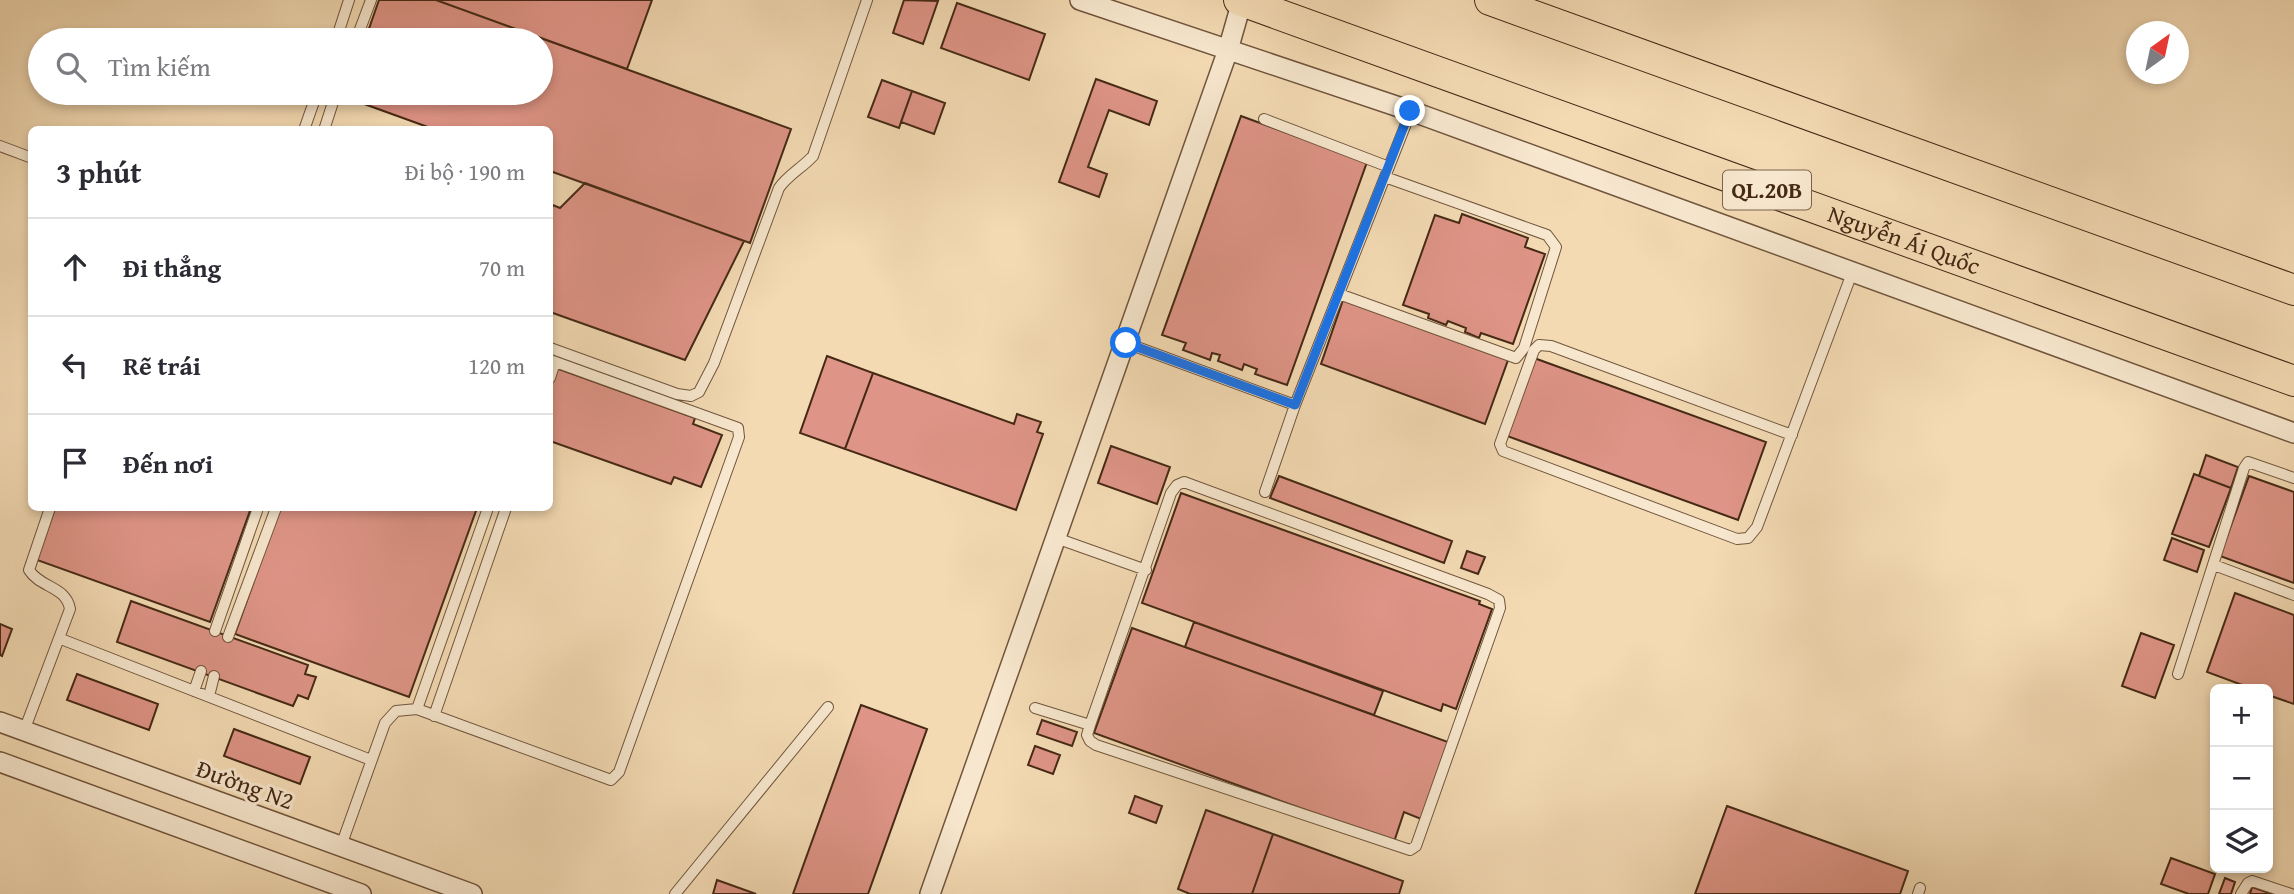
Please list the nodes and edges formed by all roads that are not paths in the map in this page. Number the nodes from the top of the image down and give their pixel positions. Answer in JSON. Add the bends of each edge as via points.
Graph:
{"nodes":[{"id":1,"x":349,"y":0,"type":"edge"},
{"id":2,"x":371,"y":0,"type":"edge"},
{"id":3,"x":867,"y":0,"type":"edge"},
{"id":4,"x":1080,"y":0,"type":"edge"},
{"id":5,"x":1490,"y":0,"type":"edge"},
{"id":6,"x":1240,"y":1,"type":"edge"},
{"id":7,"x":340,"y":28,"type":"edge"},
{"id":8,"x":360,"y":28,"type":"edge"},
{"id":9,"x":1228,"y":50,"type":"junction"},
{"id":10,"x":312,"y":105,"type":"edge"},
{"id":11,"x":332,"y":105,"type":"edge"},
{"id":12,"x":1410,"y":111,"type":"junction"},
{"id":13,"x":1264,"y":118,"type":"dead end"},
{"id":14,"x":305,"y":126,"type":"edge"},
{"id":15,"x":325,"y":126,"type":"edge"},
{"id":16,"x":0,"y":146,"type":"edge"},
{"id":17,"x":28,"y":156,"type":"edge"},
{"id":18,"x":1387,"y":172,"type":"junction"},
{"id":19,"x":1853,"y":273,"type":"junction"},
{"id":20,"x":2294,"y":290,"type":"edge"},
{"id":21,"x":1339,"y":294,"type":"junction"},
{"id":22,"x":1126,"y":343,"type":"junction"},
{"id":23,"x":553,"y":349,"type":"edge"},
{"id":24,"x":553,"y":361,"type":"edge"},
{"id":25,"x":2294,"y":381,"type":"edge"},
{"id":26,"x":1295,"y":405,"type":"junction"},
{"id":27,"x":2294,"y":433,"type":"edge"},
{"id":28,"x":1792,"y":435,"type":"junction"},
{"id":29,"x":2294,"y":478,"type":"edge"},
{"id":30,"x":1265,"y":492,"type":"dead end"},
{"id":31,"x":49,"y":511,"type":"edge"},
{"id":32,"x":257,"y":511,"type":"edge"},
{"id":33,"x":275,"y":511,"type":"edge"},
{"id":34,"x":487,"y":511,"type":"edge"},
{"id":35,"x":505,"y":511,"type":"edge"},
{"id":36,"x":1056,"y":538,"type":"junction"},
{"id":37,"x":474,"y":548,"type":"junction"},
{"id":38,"x":490,"y":553,"type":"junction"},
{"id":39,"x":2214,"y":565,"type":"junction"},
{"id":40,"x":1146,"y":570,"type":"junction"},
{"id":41,"x":2294,"y":595,"type":"edge"},
{"id":42,"x":215,"y":631,"type":"dead end"},
{"id":43,"x":228,"y":637,"type":"dead end"},
{"id":44,"x":61,"y":639,"type":"junction"},
{"id":45,"x":201,"y":671,"type":"dead end"},
{"id":46,"x":2178,"y":674,"type":"dead end"},
{"id":47,"x":214,"y":676,"type":"dead end"},
{"id":48,"x":194,"y":691,"type":"junction"},
{"id":49,"x":209,"y":696,"type":"junction"},
{"id":50,"x":828,"y":707,"type":"dead end"},
{"id":51,"x":1034,"y":708,"type":"dead end"},
{"id":52,"x":417,"y":709,"type":"junction"},
{"id":53,"x":434,"y":716,"type":"junction"},
{"id":54,"x":0,"y":722,"type":"edge"},
{"id":55,"x":1090,"y":725,"type":"junction"},
{"id":56,"x":24,"y":731,"type":"junction"},
{"id":57,"x":371,"y":760,"type":"junction"},
{"id":58,"x":0,"y":762,"type":"edge"},
{"id":59,"x":341,"y":846,"type":"junction"},
{"id":60,"x":361,"y":894,"type":"edge"},
{"id":61,"x":472,"y":894,"type":"edge"},
{"id":62,"x":675,"y":894,"type":"edge"},
{"id":63,"x":930,"y":894,"type":"edge"},
{"id":64,"x":2242,"y":894,"type":"edge"},
{"id":65,"x":2291,"y":894,"type":"edge"}],
"edges":[{"from":1,"to":7,"type":"lane"},
{"from":2,"to":8,"type":"lane"},
{"from":3,"to":23,"type":"lane","via":[[813,156],[779,188],[714,363],[699,391],[691,396],[677,394]]},
{"from":4,"to":9,"type":"street"},
{"from":5,"to":20,"type":"main road"},
{"from":6,"to":9,"type":"street"},
{"from":6,"to":25,"type":"main road","name":"Nguyễn Ái Quốc","number":"QL.20B"},
{"from":9,"to":12,"type":"street"},
{"from":9,"to":22,"type":"street"},
{"from":10,"to":14,"type":"lane"},
{"from":11,"to":15,"type":"lane"},
{"from":12,"to":18,"type":"lane"},
{"from":12,"to":19,"type":"street"},
{"from":13,"to":18,"type":"lane"},
{"from":16,"to":17,"type":"lane"},
{"from":18,"to":21,"type":"lane"},
{"from":18,"to":21,"type":"lane","via":[[1553,241],[1556,247],[1524,348],[1516,358]]},
{"from":19,"to":27,"type":"street"},
{"from":19,"to":28,"type":"lane"},
{"from":21,"to":26,"type":"lane"},
{"from":22,"to":26,"type":"lane"},
{"from":22,"to":36,"type":"street"},
{"from":24,"to":53,"type":"lane","via":[[729,423],[738,428],[739,437],[619,772],[611,780]]},
{"from":26,"to":30,"type":"lane"},
{"from":28,"to":28,"type":"lane","via":[[1757,527],[1748,538],[1737,539],[1503,451],[1500,444],[1539,345]]},
{"from":29,"to":39,"type":"lane","via":[[2248,462]]},
{"from":31,"to":44,"type":"lane","via":[[29,570],[34,579],[69,599]]},
{"from":32,"to":42,"type":"lane"},
{"from":33,"to":43,"type":"lane"},
{"from":34,"to":37,"type":"lane"},
{"from":35,"to":38,"type":"lane"},
{"from":36,"to":40,"type":"lane"},
{"from":36,"to":63,"type":"street"},
{"from":37,"to":38,"type":"lane"},
{"from":37,"to":52,"type":"lane"},
{"from":38,"to":53,"type":"lane"},
{"from":39,"to":41,"type":"lane"},
{"from":39,"to":46,"type":"lane"},
{"from":40,"to":55,"type":"lane"},
{"from":40,"to":55,"type":"lane","via":[[1171,493],[1184,482],[1488,594],[1499,600],[1500,608],[1416,846],[1410,850],[1096,745],[1087,735]]},
{"from":44,"to":48,"type":"lane"},
{"from":44,"to":56,"type":"lane"},
{"from":45,"to":48,"type":"lane"},
{"from":47,"to":49,"type":"lane"},
{"from":48,"to":49,"type":"lane"},
{"from":49,"to":57,"type":"lane"},
{"from":50,"to":62,"type":"lane"},
{"from":51,"to":55,"type":"lane"},
{"from":52,"to":53,"type":"lane"},
{"from":52,"to":57,"type":"lane","via":[[396,711],[385,723]]},
{"from":54,"to":56,"type":"street","name":"Đường N2"},
{"from":56,"to":59,"type":"street","name":"Đường N2"},
{"from":57,"to":59,"type":"lane"},
{"from":58,"to":60,"type":"street"},
{"from":59,"to":61,"type":"street","name":"Đường N2"},
{"from":64,"to":65,"type":"lane","via":[[2252,881]]}]}
